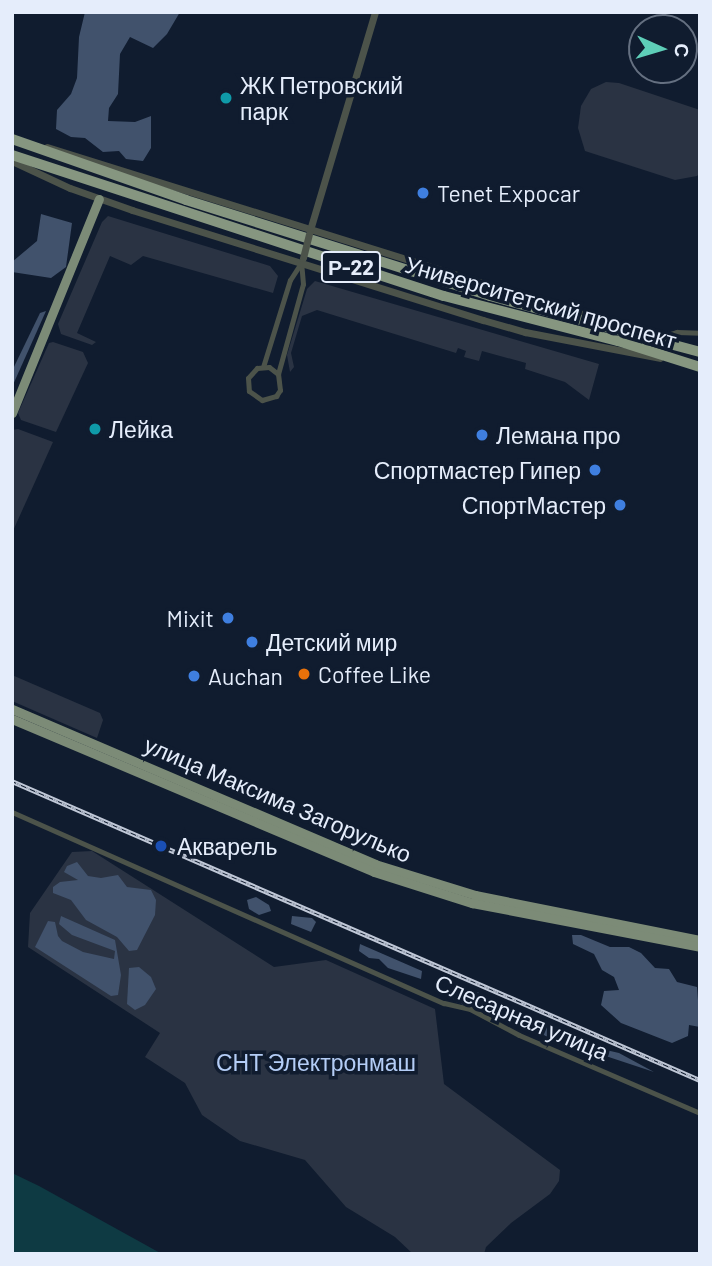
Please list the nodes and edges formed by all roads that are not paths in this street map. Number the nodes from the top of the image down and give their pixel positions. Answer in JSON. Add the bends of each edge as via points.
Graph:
{"nodes":[{"id":1,"x":375,"y":12,"type":"edge"},
{"id":2,"x":12,"y":137,"type":"edge"},
{"id":3,"x":12,"y":155,"type":"edge"},
{"id":4,"x":12,"y":161,"type":"edge"},
{"id":5,"x":99,"y":199,"type":"junction"},
{"id":6,"x":310,"y":231,"type":"junction"},
{"id":7,"x":302,"y":260,"type":"junction"},
{"id":8,"x":700,"y":333,"type":"edge"},
{"id":9,"x":658,"y":338,"type":"junction"},
{"id":10,"x":700,"y":352,"type":"edge"},
{"id":11,"x":696,"y":366,"type":"edge"},
{"id":12,"x":263,"y":367,"type":"junction"},
{"id":13,"x":278,"y":374,"type":"junction"},
{"id":14,"x":12,"y":413,"type":"edge"},
{"id":15,"x":12,"y":709,"type":"edge"},
{"id":16,"x":12,"y":719,"type":"edge"},
{"id":17,"x":12,"y":812,"type":"edge"},
{"id":18,"x":700,"y":940,"type":"edge"},
{"id":19,"x":700,"y":947,"type":"edge"},
{"id":20,"x":700,"y":1113,"type":"edge"}],
"edges":[{"from":1,"to":6,"type":"street"},
{"from":2,"to":6,"type":"street","name":"Университетский проспект","number":"Р-22"},
{"from":2,"to":9,"type":"highway","name":"Университетский проспект","number":"Р-22","via":[[186,200],[490,296]]},
{"from":3,"to":11,"type":"highway","name":"Университетский проспект","number":"Р-22","via":[[443,296]]},
{"from":4,"to":5,"type":"street","name":"Университетский проспект"},
{"from":5,"to":7,"type":"street","name":"Университетский проспект"},
{"from":5,"to":14,"type":"main road"},
{"from":6,"to":7,"type":"street","bridge":true},
{"from":6,"to":9,"type":"street","name":"Университетский проспект","number":"Р-22"},
{"from":7,"to":11,"type":"street","name":"Университетский проспект","via":[[525,332]]},
{"from":7,"to":12,"type":"street","via":[[290,280]]},
{"from":7,"to":13,"type":"street","via":[[303,284]]},
{"from":8,"to":9,"type":"street","via":[[677,332]]},
{"from":9,"to":10,"type":"highway","name":"Университетский проспект","number":"Р-22"},
{"from":12,"to":13,"type":"street"},
{"from":12,"to":13,"type":"street","via":[[252,372],[247,384],[258,399],[276,396],[281,387]]},
{"from":15,"to":18,"type":"main road","name":"улица Максима Загорулько","via":[[375,864],[475,895]]},
{"from":16,"to":19,"type":"main road","name":"улица Максима Загорулько","via":[[374,872],[472,903]]},
{"from":17,"to":20,"type":"street","name":"Слесарная улица"}]}
